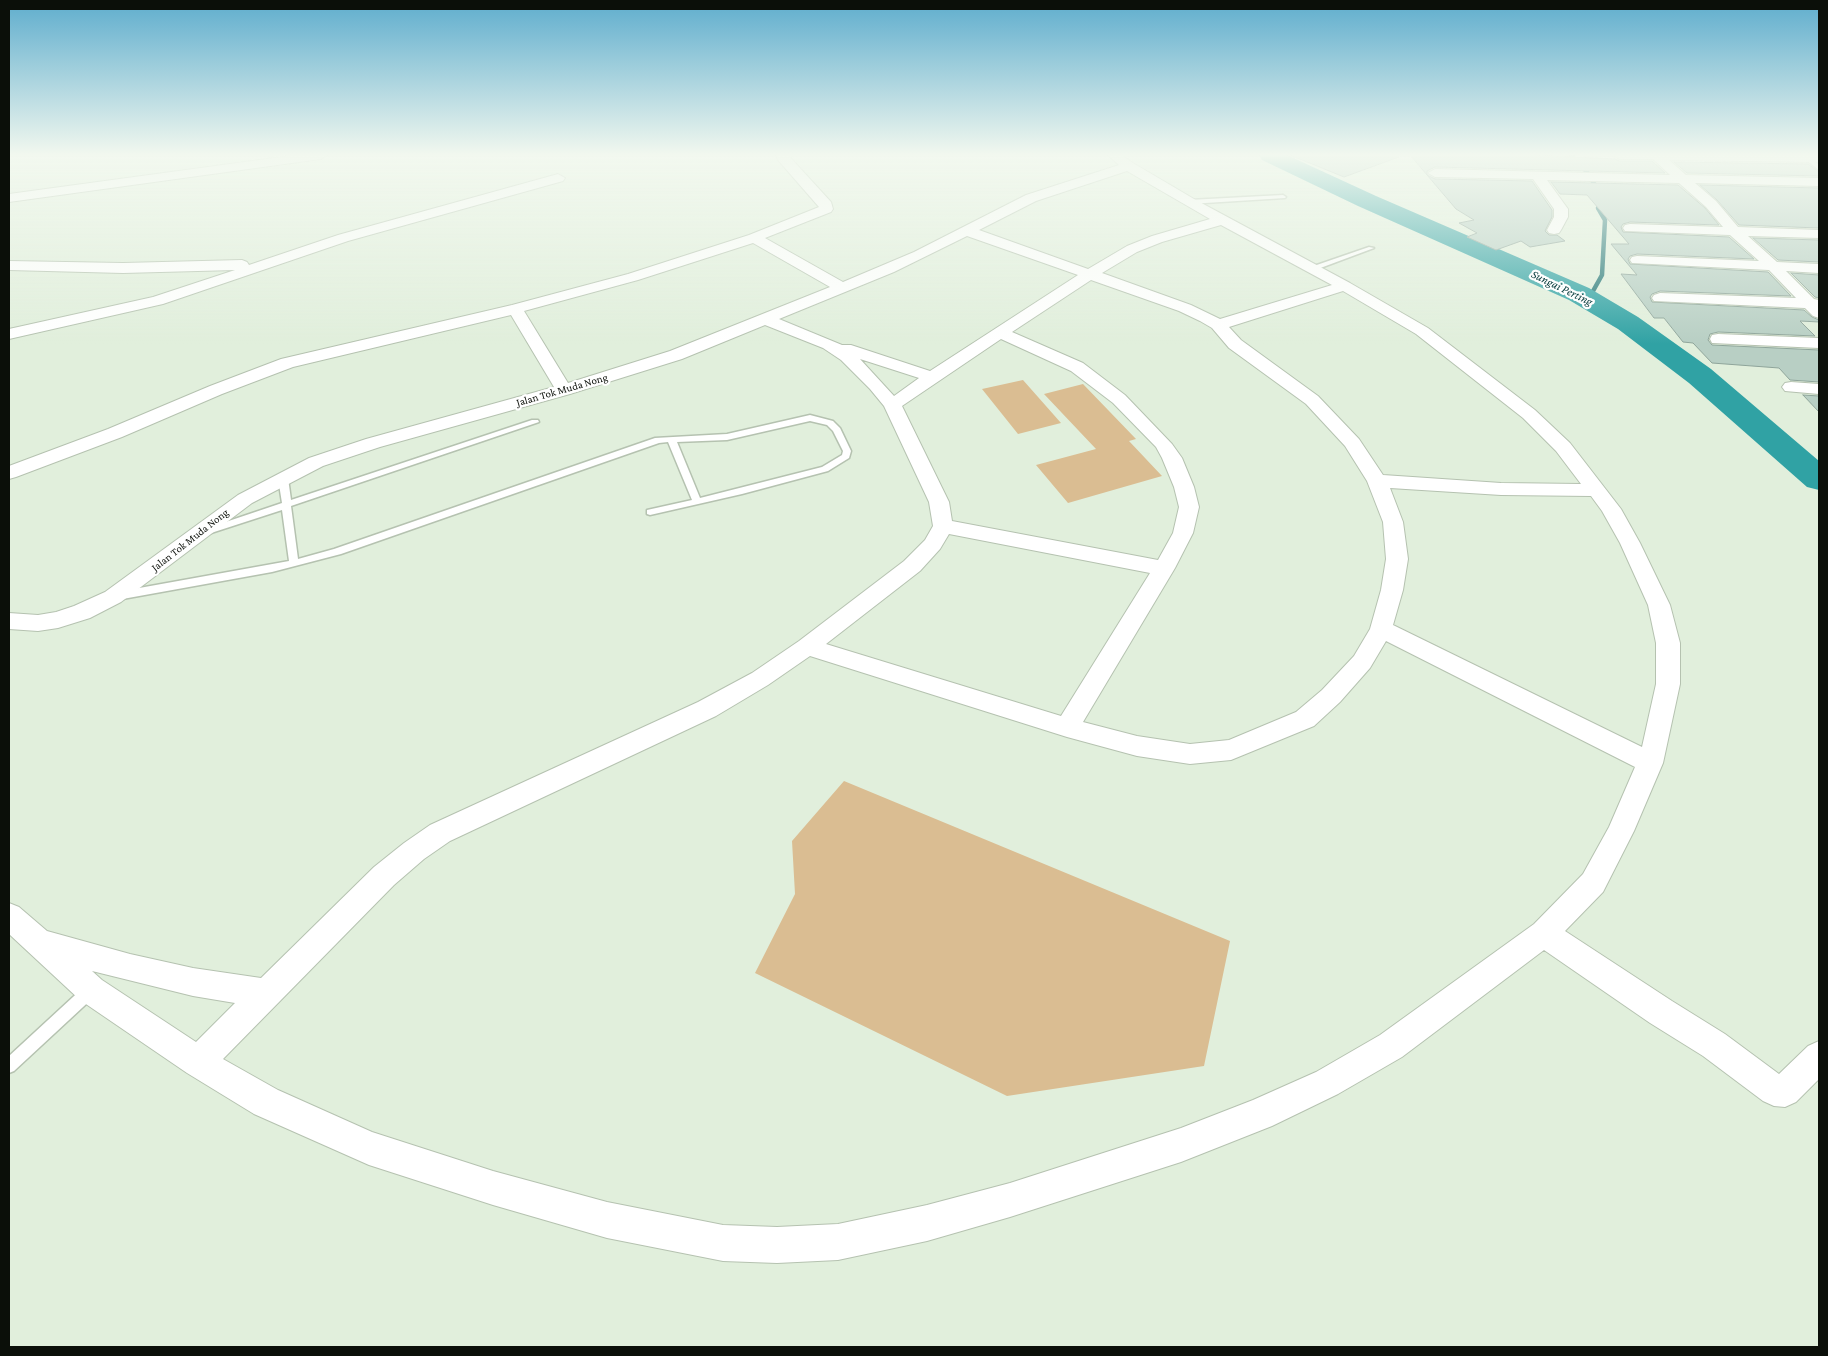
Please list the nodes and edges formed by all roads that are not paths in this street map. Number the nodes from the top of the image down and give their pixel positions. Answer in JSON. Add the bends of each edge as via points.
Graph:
{"nodes":[{"id":1,"x":414,"y":218,"type":"edge"},
{"id":2,"x":804,"y":218,"type":"edge"},
{"id":3,"x":992,"y":218,"type":"edge"},
{"id":4,"x":1219,"y":218,"type":"edge"},
{"id":5,"x":1561,"y":218,"type":"edge"},
{"id":6,"x":1723,"y":218,"type":"edge"},
{"id":7,"x":1222,"y":220,"type":"junction"},
{"id":8,"x":1630,"y":228,"type":"dead end"},
{"id":9,"x":1554,"y":230,"type":"dead end"},
{"id":10,"x":967,"y":231,"type":"junction"},
{"id":11,"x":1735,"y":232,"type":"junction"},
{"id":12,"x":1819,"y":234,"type":"edge"},
{"id":13,"x":754,"y":238,"type":"junction"},
{"id":14,"x":1371,"y":248,"type":"dead end"},
{"id":15,"x":1637,"y":260,"type":"dead end"},
{"id":16,"x":270,"y":263,"type":"junction"},
{"id":17,"x":9,"y":265,"type":"edge"},
{"id":18,"x":1772,"y":265,"type":"junction"},
{"id":19,"x":1312,"y":268,"type":"junction"},
{"id":20,"x":1819,"y":268,"type":"edge"},
{"id":21,"x":1090,"y":274,"type":"junction"},
{"id":22,"x":1345,"y":286,"type":"junction"},
{"id":23,"x":842,"y":288,"type":"junction"},
{"id":24,"x":1660,"y":298,"type":"dead end"},
{"id":25,"x":1816,"y":307,"type":"edge"},
{"id":26,"x":515,"y":309,"type":"junction"},
{"id":27,"x":765,"y":319,"type":"junction"},
{"id":28,"x":1218,"y":325,"type":"junction"},
{"id":29,"x":1000,"y":333,"type":"junction"},
{"id":30,"x":9,"y":334,"type":"edge"},
{"id":31,"x":1718,"y":339,"type":"dead end"},
{"id":32,"x":1819,"y":343,"type":"edge"},
{"id":33,"x":829,"y":344,"type":"junction"},
{"id":34,"x":932,"y":377,"type":"junction"},
{"id":35,"x":1791,"y":387,"type":"dead end"},
{"id":36,"x":1819,"y":389,"type":"edge"},
{"id":37,"x":564,"y":390,"type":"junction"},
{"id":38,"x":892,"y":405,"type":"junction"},
{"id":39,"x":535,"y":422,"type":"dead end"},
{"id":40,"x":671,"y":439,"type":"junction"},
{"id":41,"x":9,"y":473,"type":"edge"},
{"id":42,"x":283,"y":478,"type":"junction"},
{"id":43,"x":1377,"y":481,"type":"junction"},
{"id":44,"x":1597,"y":490,"type":"junction"},
{"id":45,"x":697,"y":501,"type":"junction"},
{"id":46,"x":287,"y":505,"type":"junction"},
{"id":47,"x":650,"y":512,"type":"dead end"},
{"id":48,"x":944,"y":526,"type":"junction"},
{"id":49,"x":194,"y":536,"type":"junction"},
{"id":50,"x":294,"y":563,"type":"junction"},
{"id":51,"x":1164,"y":568,"type":"junction"},
{"id":52,"x":113,"y":597,"type":"junction"},
{"id":53,"x":9,"y":621,"type":"edge"},
{"id":54,"x":1381,"y":629,"type":"junction"},
{"id":55,"x":808,"y":647,"type":"junction"},
{"id":56,"x":1067,"y":727,"type":"junction"},
{"id":57,"x":1650,"y":762,"type":"junction"},
{"id":58,"x":9,"y":916,"type":"edge"},
{"id":59,"x":1544,"y":933,"type":"junction"},
{"id":60,"x":34,"y":941,"type":"junction"},
{"id":61,"x":91,"y":990,"type":"junction"},
{"id":62,"x":267,"y":994,"type":"junction"},
{"id":63,"x":1819,"y":1057,"type":"edge"},
{"id":64,"x":198,"y":1062,"type":"junction"},
{"id":65,"x":9,"y":1066,"type":"edge"}],
"edges":[{"from":1,"to":16,"type":"street"},
{"from":2,"to":13,"type":"street"},
{"from":3,"to":10,"type":"street","name":"Jalan Tok Muda Nong"},
{"from":4,"to":7,"type":"street"},
{"from":5,"to":9,"type":"street"},
{"from":6,"to":11,"type":"street"},
{"from":7,"to":19,"type":"street"},
{"from":7,"to":21,"type":"street","via":[[1144,244]]},
{"from":8,"to":11,"type":"street"},
{"from":10,"to":21,"type":"street"},
{"from":10,"to":23,"type":"street","name":"Jalan Tok Muda Nong"},
{"from":11,"to":12,"type":"street"},
{"from":11,"to":18,"type":"street"},
{"from":13,"to":23,"type":"street"},
{"from":13,"to":26,"type":"street","via":[[633,277]]},
{"from":14,"to":19,"type":"lane"},
{"from":15,"to":18,"type":"street"},
{"from":16,"to":17,"type":"street","via":[[123,268]]},
{"from":16,"to":30,"type":"street","via":[[157,301]]},
{"from":18,"to":20,"type":"street"},
{"from":18,"to":25,"type":"street"},
{"from":19,"to":22,"type":"street"},
{"from":21,"to":28,"type":"street","via":[[1185,308]]},
{"from":21,"to":29,"type":"street"},
{"from":22,"to":28,"type":"street"},
{"from":22,"to":44,"type":"street","via":[[1422,330],[1529,414],[1563,447]]},
{"from":23,"to":27,"type":"street","name":"Jalan Tok Muda Nong"},
{"from":24,"to":25,"type":"street"},
{"from":26,"to":37,"type":"street"},
{"from":26,"to":41,"type":"street","via":[[288,363]]},
{"from":27,"to":33,"type":"street"},
{"from":27,"to":37,"type":"street","name":"Jalan Tok Muda Nong","via":[[676,355]]},
{"from":28,"to":43,"type":"street","via":[[1243,350],[1312,400],[1352,443]]},
{"from":29,"to":34,"type":"street"},
{"from":29,"to":51,"type":"street","via":[[1077,368],[1119,399],[1164,444],[1184,487],[1189,507],[1183,533]]},
{"from":31,"to":32,"type":"street"},
{"from":33,"to":34,"type":"street"},
{"from":33,"to":38,"type":"street","via":[[859,366]]},
{"from":34,"to":38,"type":"street"},
{"from":35,"to":36,"type":"street"},
{"from":37,"to":42,"type":"street","name":"Jalan Tok Muda Nong","via":[[357,448]]},
{"from":38,"to":48,"type":"street","via":[[939,502]]},
{"from":39,"to":46,"type":"lane"},
{"from":40,"to":45,"type":"lane"},
{"from":40,"to":45,"type":"lane","via":[[727,437],[810,418],[830,423],[847,451],[846,456],[824,469]]},
{"from":40,"to":50,"type":"lane","via":[[636,446],[394,533]]},
{"from":42,"to":46,"type":"lane"},
{"from":42,"to":49,"type":"street","name":"Jalan Tok Muda Nong","via":[[245,499]]},
{"from":43,"to":44,"type":"street","via":[[1501,489]]},
{"from":43,"to":54,"type":"street","via":[[1393,522],[1396,559],[1392,590]]},
{"from":44,"to":57,"type":"street","via":[[1616,517],[1647,578],[1659,605],[1668,643],[1668,684]]},
{"from":45,"to":47,"type":"lane"},
{"from":46,"to":49,"type":"lane"},
{"from":46,"to":50,"type":"lane"},
{"from":48,"to":51,"type":"street"},
{"from":48,"to":55,"type":"street","via":[[933,544],[912,566]]},
{"from":49,"to":52,"type":"street","name":"Jalan Tok Muda Nong"},
{"from":50,"to":52,"type":"lane"},
{"from":51,"to":56,"type":"street"},
{"from":52,"to":53,"type":"street","name":"Jalan Tok Muda Nong","via":[[58,620],[38,624]]},
{"from":54,"to":56,"type":"street","via":[[1362,662],[1305,719],[1231,750],[1190,754],[1137,746]]},
{"from":54,"to":57,"type":"street"},
{"from":55,"to":56,"type":"street"},
{"from":55,"to":62,"type":"street","via":[[707,710],[440,833],[384,876]]},
{"from":57,"to":59,"type":"street","via":[[1621,831],[1592,883]]},
{"from":58,"to":60,"type":"street"},
{"from":59,"to":63,"type":"street","via":[[1714,1045],[1774,1090],[1785,1091]]},
{"from":59,"to":64,"type":"street","via":[[1392,1046],[1327,1083],[1260,1114],[1180,1145],[1010,1200],[838,1242],[723,1243],[606,1220],[492,1188],[369,1148],[266,1102]]},
{"from":60,"to":61,"type":"street"},
{"from":60,"to":62,"type":"street","via":[[139,970]]},
{"from":61,"to":64,"type":"street"},
{"from":61,"to":65,"type":"lane"},
{"from":62,"to":64,"type":"street"}]}
